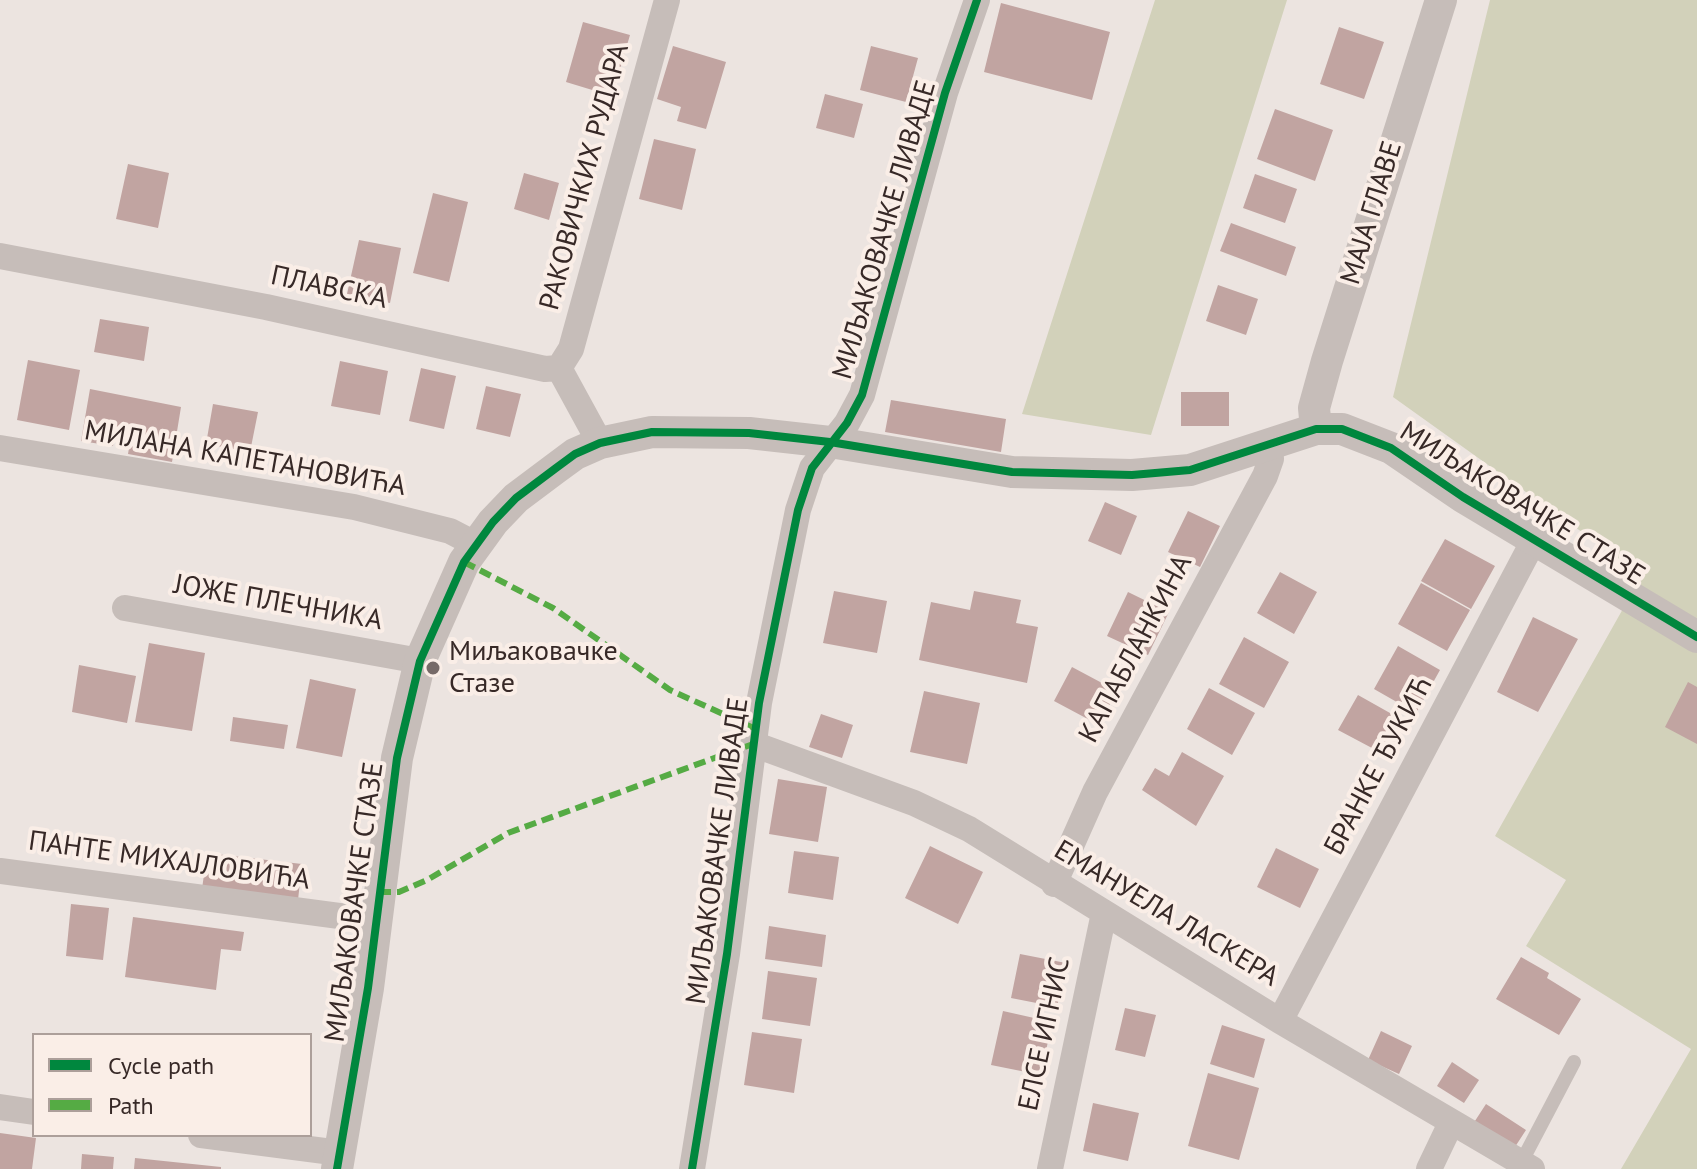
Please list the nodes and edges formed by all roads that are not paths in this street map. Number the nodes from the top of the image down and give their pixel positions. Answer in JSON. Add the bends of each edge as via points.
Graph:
{"nodes":[{"id":1,"x":667,"y":0,"type":"edge"},
{"id":2,"x":977,"y":0,"type":"edge"},
{"id":3,"x":1441,"y":0,"type":"edge"},
{"id":4,"x":0,"y":256,"type":"edge"},
{"id":5,"x":559,"y":368,"type":"junction"},
{"id":6,"x":1316,"y":429,"type":"junction"},
{"id":7,"x":830,"y":442,"type":"junction"},
{"id":8,"x":600,"y":443,"type":"junction"},
{"id":9,"x":1270,"y":445,"type":"junction"},
{"id":10,"x":0,"y":448,"type":"edge"},
{"id":11,"x":1534,"y":540,"type":"junction"},
{"id":12,"x":475,"y":544,"type":"junction"},
{"id":13,"x":125,"y":608,"type":"dead end"},
{"id":14,"x":1697,"y":637,"type":"edge"},
{"id":15,"x":420,"y":661,"type":"junction"},
{"id":16,"x":753,"y":744,"type":"junction"},
{"id":17,"x":0,"y":871,"type":"edge"},
{"id":18,"x":1054,"y":884,"type":"junction"},
{"id":19,"x":1104,"y":913,"type":"junction"},
{"id":20,"x":377,"y":921,"type":"junction"},
{"id":21,"x":1280,"y":1021,"type":"junction"},
{"id":22,"x":1574,"y":1062,"type":"dead end"},
{"id":23,"x":0,"y":1107,"type":"edge"},
{"id":24,"x":32,"y":1112,"type":"edge"},
{"id":25,"x":1451,"y":1123,"type":"junction"},
{"id":26,"x":212,"y":1137,"type":"edge"},
{"id":27,"x":339,"y":1161,"type":"edge"},
{"id":28,"x":1527,"y":1166,"type":"edge"},
{"id":29,"x":692,"y":1169,"type":"edge"},
{"id":30,"x":1050,"y":1169,"type":"edge"},
{"id":31,"x":1429,"y":1169,"type":"edge"}],
"edges":[{"from":1,"to":5,"type":"street","name":"РАКОВИЧКИХ РУДАРА","via":[[571,349]]},
{"from":2,"to":7,"type":"street","name":"МИЉАКОВАЧКЕ ЛИВАДЕ","via":[[923,170],[862,395]]},
{"from":3,"to":6,"type":"street","name":"МАЈА ГЛАВЕ","via":[[1317,396]]},
{"from":4,"to":5,"type":"street","name":"ПЛАВСКА"},
{"from":5,"to":8,"type":"street"},
{"from":6,"to":9,"type":"street","name":"МИЉАКОВАЧКЕ СТАЗЕ"},
{"from":6,"to":11,"type":"street","name":"МИЉАКОВАЧКЕ СТАЗЕ","via":[[1342,429],[1391,448]]},
{"from":7,"to":8,"type":"street","name":"МИЉАКОВАЧКЕ СТАЗЕ","via":[[701,431],[652,432]]},
{"from":7,"to":9,"type":"street","name":"МИЉАКОВАЧКЕ СТАЗЕ","via":[[1012,472],[1064,475],[1190,470]]},
{"from":7,"to":16,"type":"street","name":"МИЉАКОВАЧКЕ ЛИВАДЕ","via":[[812,468],[798,510]]},
{"from":8,"to":12,"type":"street","name":"МИЉАКОВАЧКЕ СТАЗЕ","via":[[575,454],[516,498]]},
{"from":9,"to":18,"type":"street","name":"КАПАБЛАНКИНА","via":[[1265,476],[1095,792]]},
{"from":10,"to":12,"type":"street","name":"МИЛАНА КАПЕТАНОВИЋА","via":[[354,507],[450,531]]},
{"from":11,"to":14,"type":"street","name":"МИЉАКОВАЧКЕ СТАЗЕ"},
{"from":11,"to":21,"type":"street","name":"БРАНКЕ ЂУКИЋ"},
{"from":12,"to":15,"type":"street","name":"МИЉАКОВАЧКЕ СТАЗЕ"},
{"from":13,"to":15,"type":"street","name":"ЈОЖЕ ПЛЕЧНИКА"},
{"from":15,"to":20,"type":"street","name":"МИЉАКОВАЧКЕ СТАЗЕ","via":[[397,758]]},
{"from":16,"to":18,"type":"street","name":"ЕМАНУЕЛА ЛАСКЕРА","via":[[935,812]]},
{"from":16,"to":29,"type":"street","name":"МИЉАКОВАЧКЕ ЛИВАДЕ","via":[[727,954]]},
{"from":17,"to":20,"type":"street","name":"ПАНТЕ МИХАЈЛОВИЋА"},
{"from":18,"to":19,"type":"street","name":"ЕМАНУЕЛА ЛАСКЕРА"},
{"from":19,"to":21,"type":"street","name":"ЕМАНУЕЛА ЛАСКЕРА"},
{"from":19,"to":30,"type":"street","name":"ЕЛСЕ ИГНИС"},
{"from":20,"to":27,"type":"street","name":"МИЉАКОВАЧКЕ СТАЗЕ"},
{"from":21,"to":25,"type":"street","name":"ЕМАНУЕЛА ЛАСКЕРА"},
{"from":22,"to":28,"type":"lane"},
{"from":23,"to":24,"type":"street"},
{"from":25,"to":28,"type":"street","name":"ЕМАНУЕЛА ЛАСКЕРА"},
{"from":25,"to":31,"type":"street"},
{"from":26,"to":27,"type":"street"}]}
